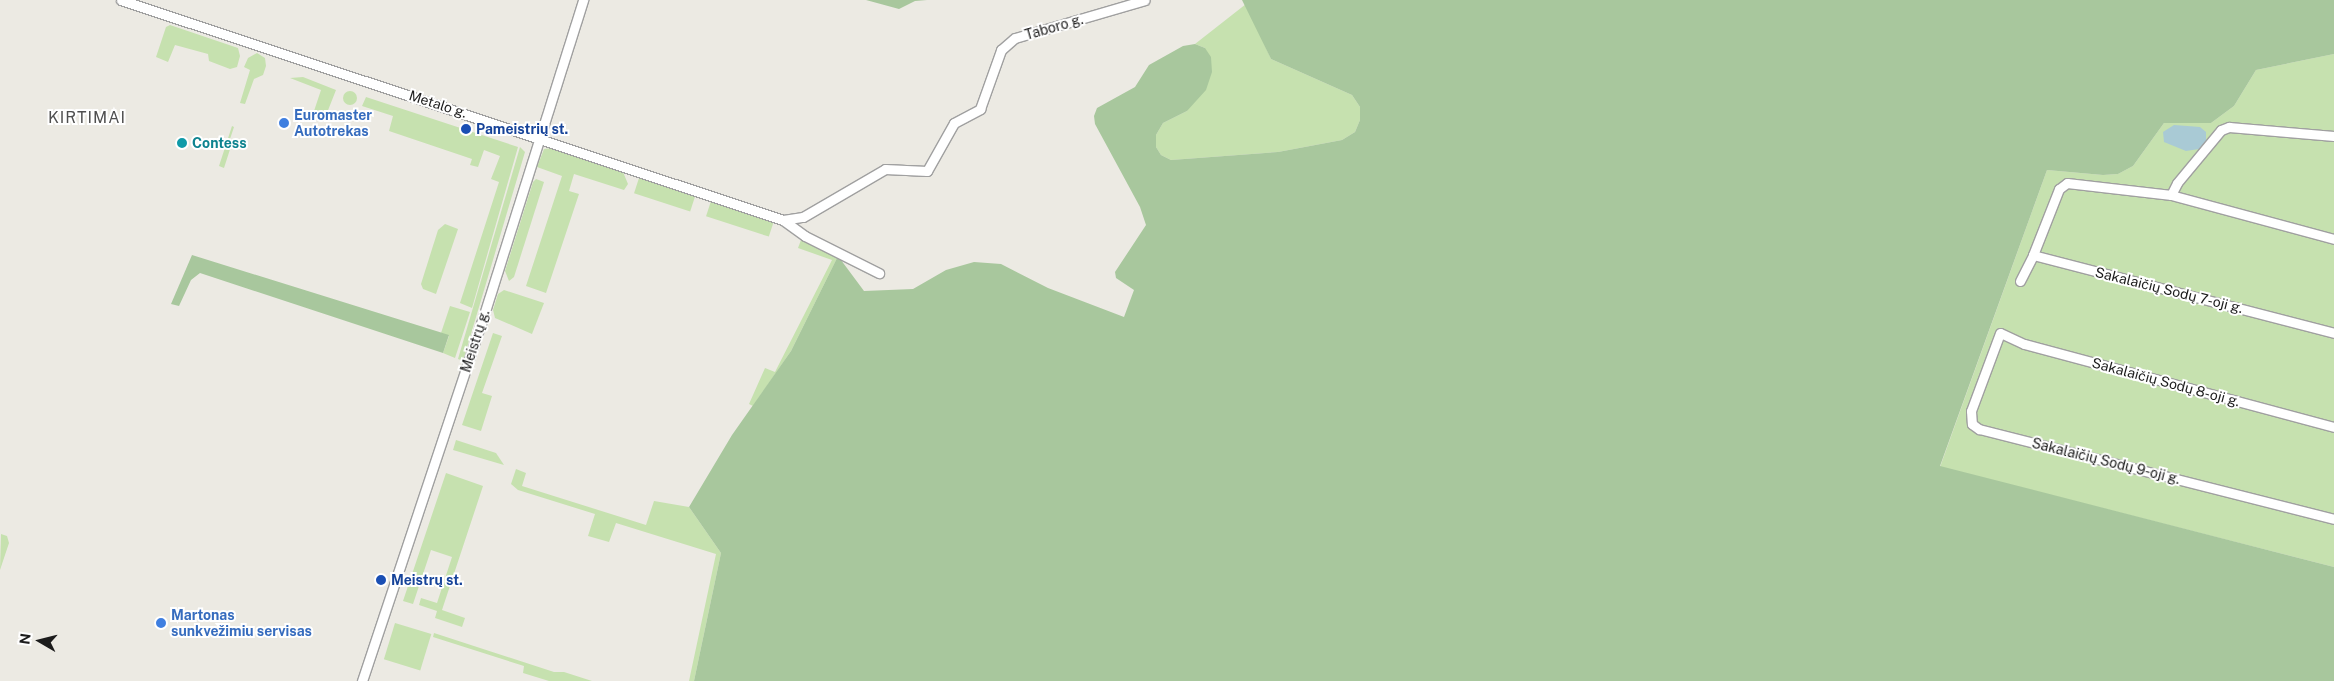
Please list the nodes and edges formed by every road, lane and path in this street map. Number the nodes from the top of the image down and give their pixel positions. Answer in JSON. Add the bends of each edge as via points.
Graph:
{"nodes":[{"id":1,"x":121,"y":0,"type":"edge"},
{"id":2,"x":583,"y":0,"type":"edge"},
{"id":3,"x":1145,"y":0,"type":"edge"},
{"id":4,"x":2334,"y":136,"type":"edge"},
{"id":5,"x":540,"y":137,"type":"junction"},
{"id":6,"x":2171,"y":195,"type":"junction"},
{"id":7,"x":783,"y":220,"type":"junction"},
{"id":8,"x":2334,"y":240,"type":"edge"},
{"id":9,"x":2033,"y":255,"type":"junction"},
{"id":10,"x":879,"y":273,"type":"dead end"},
{"id":11,"x":2020,"y":281,"type":"dead end"},
{"id":12,"x":2000,"y":333,"type":"joint"},
{"id":13,"x":2334,"y":333,"type":"edge"},
{"id":14,"x":2334,"y":427,"type":"edge"},
{"id":15,"x":2334,"y":519,"type":"edge"},
{"id":16,"x":362,"y":681,"type":"edge"}],
"edges":[{"from":1,"to":5,"type":"street","name":"Metalo g."},
{"from":2,"to":5,"type":"street","name":"Meistrų g."},
{"from":3,"to":7,"type":"street","name":"Taboro g.","via":[[1015,38],[1001,50],[980,109],[954,123],[927,171],[885,169],[803,217]]},
{"from":4,"to":6,"type":"street","via":[[2230,127],[2221,130],[2176,183]]},
{"from":5,"to":7,"type":"street","name":"Metalo g."},
{"from":5,"to":16,"type":"street","name":"Meistrų g."},
{"from":6,"to":8,"type":"street"},
{"from":6,"to":9,"type":"street","via":[[2062,184]]},
{"from":7,"to":10,"type":"street","via":[[805,236]]},
{"from":9,"to":11,"type":"street"},
{"from":9,"to":13,"type":"street","name":"Sakalaičių Sodų 7-oji g."},
{"from":12,"to":14,"type":"street","name":"Sakalaičių Sodų 8-oji g.","via":[[2024,344]]},
{"from":12,"to":15,"type":"street","name":"Sakalaičių Sodų 9-oji g.","via":[[1971,411],[1972,424],[1979,429]]}]}
